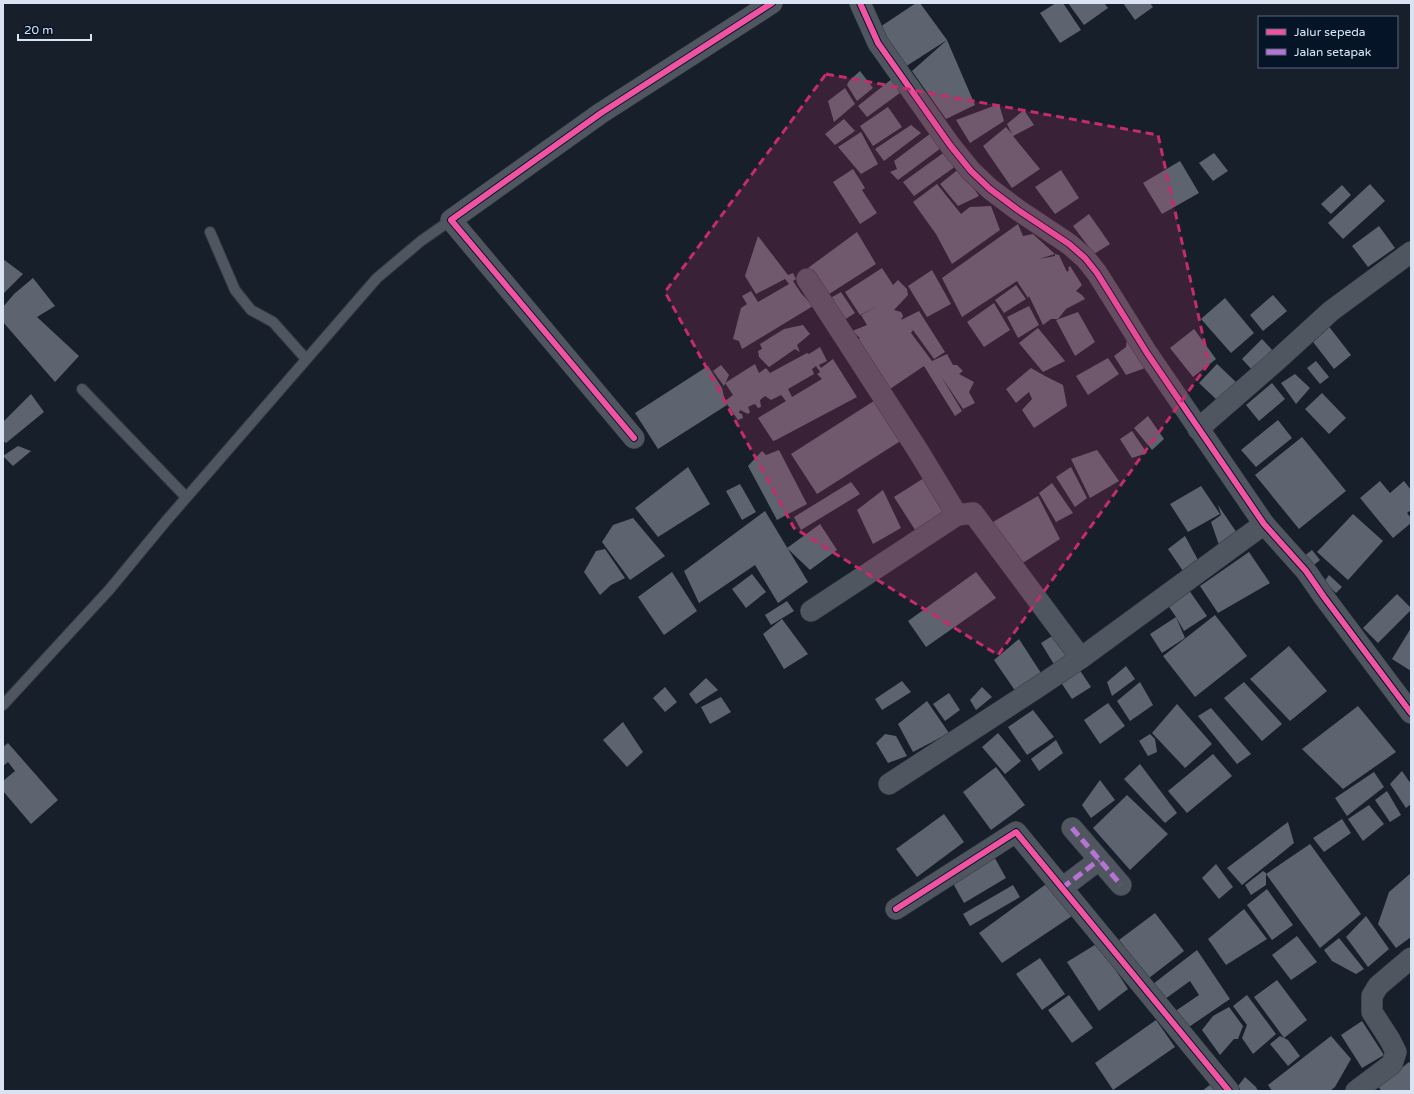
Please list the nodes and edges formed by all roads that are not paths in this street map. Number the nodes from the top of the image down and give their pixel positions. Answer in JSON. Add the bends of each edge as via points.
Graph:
{"nodes":[{"id":1,"x":772,"y":3,"type":"edge"},
{"id":2,"x":860,"y":3,"type":"edge"},
{"id":3,"x":451,"y":220,"type":"junction"},
{"id":4,"x":210,"y":232,"type":"dead end"},
{"id":5,"x":1411,"y":252,"type":"edge"},
{"id":6,"x":807,"y":279,"type":"dead end"},
{"id":7,"x":306,"y":358,"type":"junction"},
{"id":8,"x":82,"y":389,"type":"dead end"},
{"id":9,"x":1198,"y":428,"type":"junction"},
{"id":10,"x":634,"y":438,"type":"dead end"},
{"id":11,"x":186,"y":497,"type":"junction"},
{"id":12,"x":957,"y":515,"type":"junction"},
{"id":13,"x":1264,"y":524,"type":"junction"},
{"id":14,"x":811,"y":611,"type":"dead end"},
{"id":15,"x":1081,"y":658,"type":"junction"},
{"id":16,"x":3,"y":705,"type":"edge"},
{"id":17,"x":1411,"y":713,"type":"edge"},
{"id":18,"x":889,"y":784,"type":"dead end"},
{"id":19,"x":1072,"y":828,"type":"dead end"},
{"id":20,"x":1099,"y":860,"type":"junction"},
{"id":21,"x":1121,"y":885,"type":"dead end"},
{"id":22,"x":1062,"y":888,"type":"junction"},
{"id":23,"x":896,"y":908,"type":"dead end"},
{"id":24,"x":1411,"y":958,"type":"edge"},
{"id":25,"x":1229,"y":1091,"type":"edge"},
{"id":26,"x":1356,"y":1091,"type":"edge"}],
"edges":[{"from":1,"to":3,"type":"street","via":[[601,113]]},
{"from":2,"to":9,"type":"street","via":[[878,43],[950,145],[990,189],[1085,258]]},
{"from":3,"to":7,"type":"lane","via":[[376,278]]},
{"from":3,"to":10,"type":"street"},
{"from":4,"to":7,"type":"lane","via":[[235,290],[250,310],[273,322]]},
{"from":5,"to":9,"type":"street","via":[[1331,311]]},
{"from":6,"to":12,"type":"street"},
{"from":7,"to":11,"type":"lane"},
{"from":8,"to":11,"type":"lane"},
{"from":9,"to":13,"type":"street"},
{"from":11,"to":16,"type":"lane","via":[[109,590]]},
{"from":12,"to":14,"type":"street"},
{"from":12,"to":15,"type":"street","via":[[973,513]]},
{"from":13,"to":15,"type":"street"},
{"from":13,"to":17,"type":"street","via":[[1306,571]]},
{"from":15,"to":18,"type":"street"},
{"from":19,"to":20,"type":"street"},
{"from":20,"to":21,"type":"street"},
{"from":20,"to":22,"type":"street"},
{"from":22,"to":23,"type":"street","via":[[1016,832]]},
{"from":22,"to":25,"type":"street"},
{"from":24,"to":26,"type":"street","via":[[1378,986],[1372,996],[1372,1012],[1396,1052],[1392,1064]]}]}
